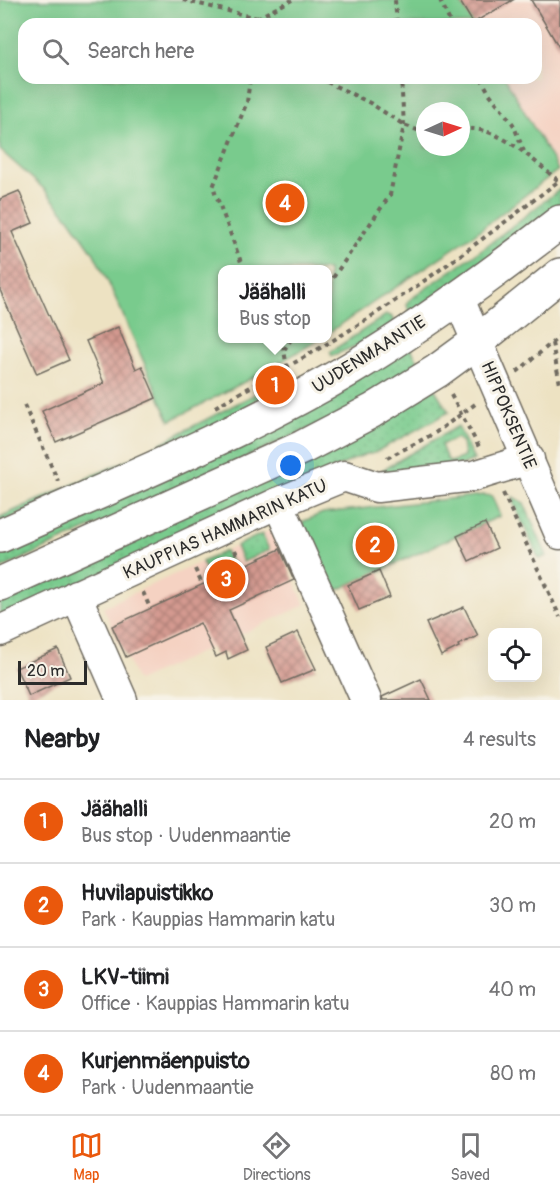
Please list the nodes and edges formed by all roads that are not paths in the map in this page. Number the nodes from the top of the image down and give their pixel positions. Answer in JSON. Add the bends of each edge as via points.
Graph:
{"nodes":[{"id":1,"x":560,"y":222,"type":"edge"},
{"id":2,"x":560,"y":276,"type":"edge"},
{"id":3,"x":459,"y":297,"type":"junction"},
{"id":4,"x":478,"y":341,"type":"junction"},
{"id":5,"x":529,"y":459,"type":"junction"},
{"id":6,"x":278,"y":503,"type":"junction"},
{"id":7,"x":560,"y":534,"type":"edge"},
{"id":8,"x":0,"y":536,"type":"edge"},
{"id":9,"x":0,"y":584,"type":"edge"},
{"id":10,"x":76,"y":595,"type":"junction"},
{"id":11,"x":0,"y":631,"type":"edge"},
{"id":12,"x":122,"y":700,"type":"edge"},
{"id":13,"x":366,"y":700,"type":"edge"}],
"edges":[{"from":1,"to":3,"type":"main road","name":"UUDENMAANTIE"},
{"from":2,"to":4,"type":"main road"},
{"from":3,"to":4,"type":"street","name":"HIPPOKSENTIE"},
{"from":3,"to":8,"type":"main road","name":"UUDENMAANTIE","via":[[351,368],[236,429]]},
{"from":4,"to":5,"type":"street","name":"HIPPOKSENTIE"},
{"from":4,"to":9,"type":"main road","via":[[372,411],[303,447]]},
{"from":5,"to":6,"type":"street","name":"KAUPPIAS HAMMARIN KATU","via":[[474,476],[377,487],[344,476]]},
{"from":5,"to":7,"type":"street","name":"HIPPOKSENTIE"},
{"from":6,"to":10,"type":"street","name":"KAUPPIAS HAMMARIN KATU"},
{"from":6,"to":13,"type":"street"},
{"from":10,"to":11,"type":"street","name":"KAUPPIAS HAMMARIN KATU"},
{"from":10,"to":12,"type":"street"}]}
